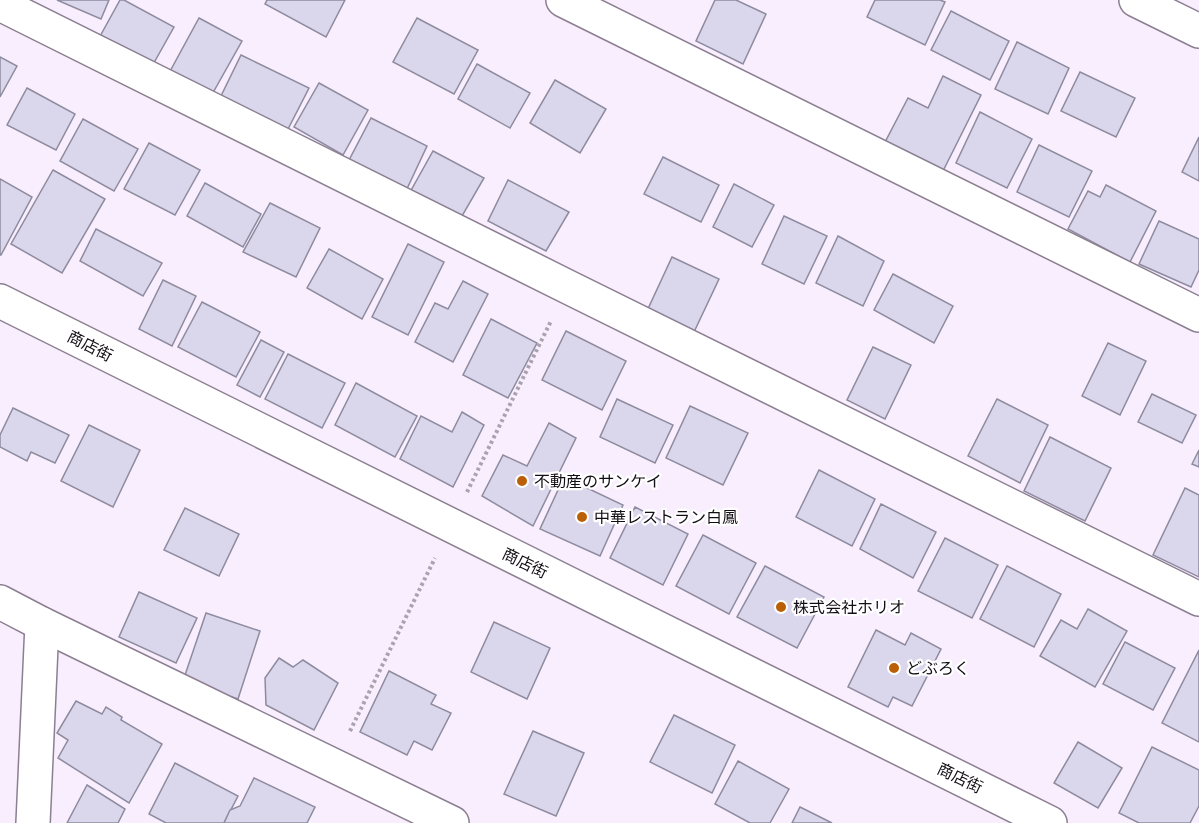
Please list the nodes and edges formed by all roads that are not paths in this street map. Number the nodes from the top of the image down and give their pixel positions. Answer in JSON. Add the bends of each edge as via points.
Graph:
{"nodes":[{"id":1,"x":563,"y":0,"type":"edge"},
{"id":2,"x":1136,"y":0,"type":"edge"},
{"id":3,"x":0,"y":4,"type":"edge"},
{"id":4,"x":1199,"y":31,"type":"edge"},
{"id":5,"x":0,"y":301,"type":"edge"},
{"id":6,"x":1199,"y":315,"type":"edge"},
{"id":7,"x":1199,"y":599,"type":"edge"},
{"id":8,"x":0,"y":602,"type":"edge"},
{"id":9,"x":42,"y":624,"type":"junction"},
{"id":10,"x":33,"y":823,"type":"edge"},
{"id":11,"x":452,"y":823,"type":"edge"},
{"id":12,"x":1050,"y":823,"type":"edge"}],
"edges":[{"from":1,"to":6,"type":"street"},
{"from":2,"to":4,"type":"street"},
{"from":3,"to":7,"type":"street"},
{"from":5,"to":12,"type":"street","name":"商店街"},
{"from":8,"to":9,"type":"street"},
{"from":9,"to":10,"type":"street"},
{"from":9,"to":11,"type":"street"}]}
